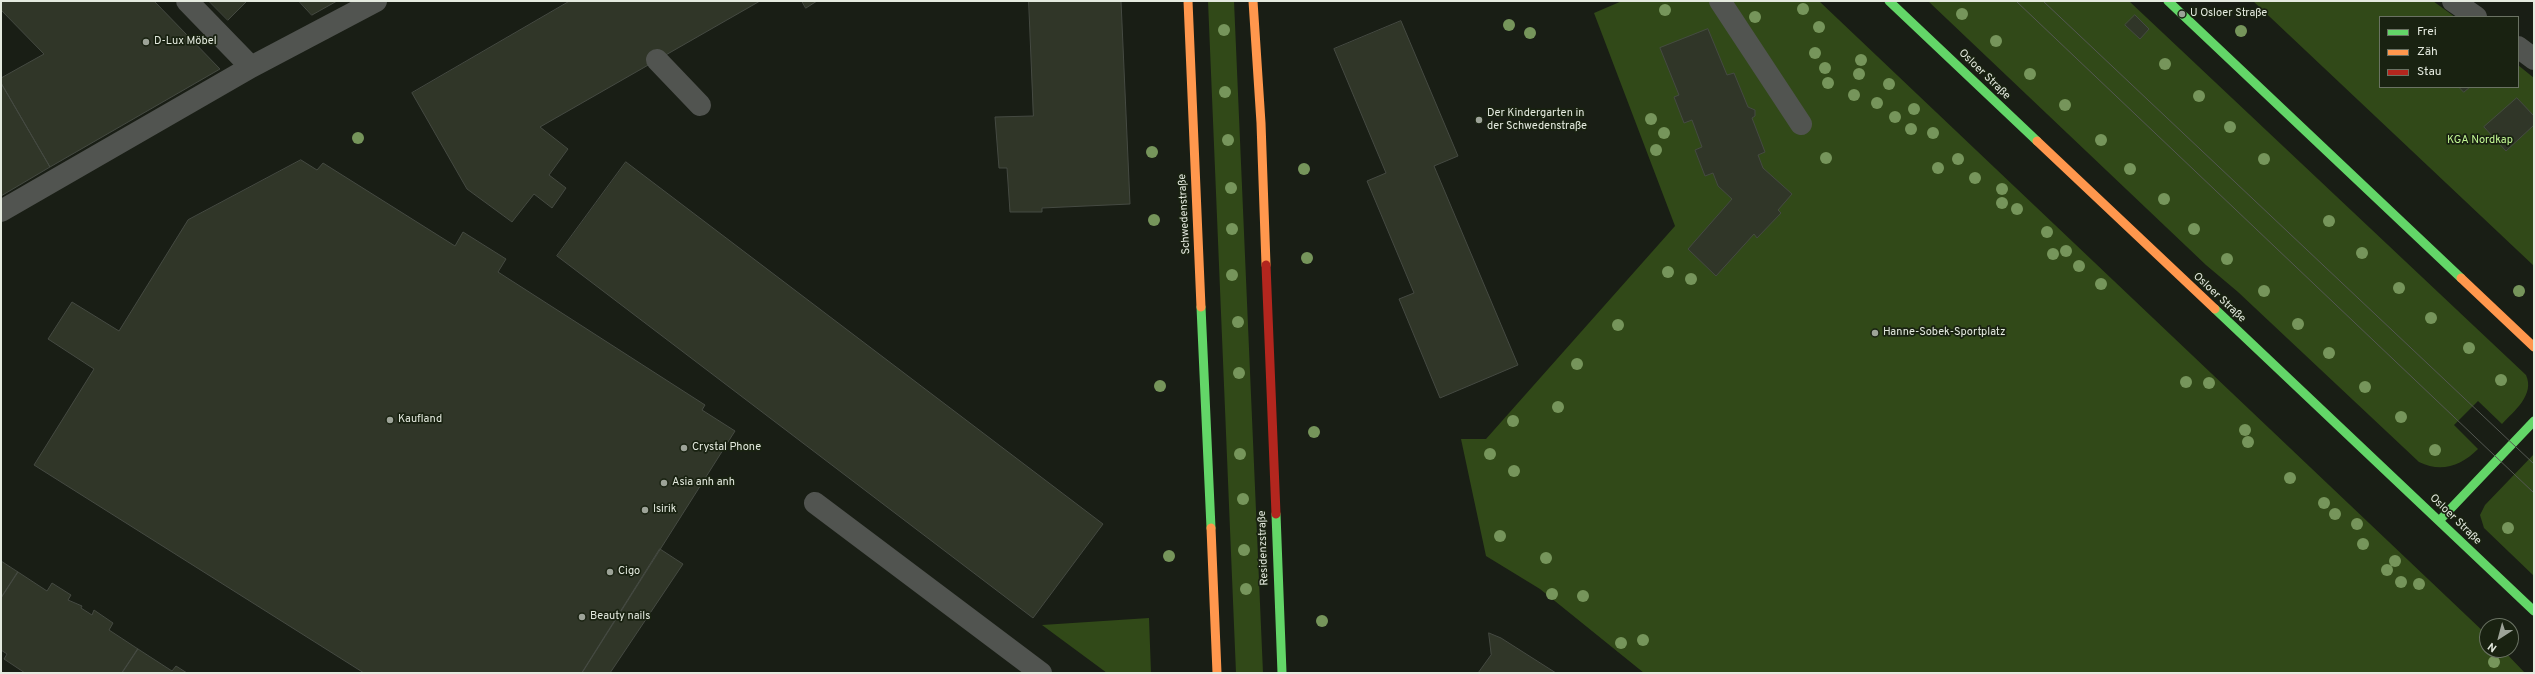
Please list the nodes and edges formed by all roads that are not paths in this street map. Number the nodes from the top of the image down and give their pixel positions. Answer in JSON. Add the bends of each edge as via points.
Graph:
{"nodes":[{"id":1,"x":187,"y":1,"type":"edge"},
{"id":2,"x":376,"y":1,"type":"edge"},
{"id":3,"x":1188,"y":1,"type":"edge"},
{"id":4,"x":1253,"y":1,"type":"edge"},
{"id":5,"x":1720,"y":1,"type":"edge"},
{"id":6,"x":1889,"y":1,"type":"edge"},
{"id":7,"x":2168,"y":1,"type":"edge"},
{"id":8,"x":2453,"y":1,"type":"edge"},
{"id":9,"x":2475,"y":16,"type":"edge"},
{"id":10,"x":2519,"y":49,"type":"edge"},
{"id":11,"x":2534,"y":59,"type":"edge"},
{"id":12,"x":657,"y":60,"type":"dead end"},
{"id":13,"x":251,"y":68,"type":"junction"},
{"id":14,"x":700,"y":105,"type":"dead end"},
{"id":15,"x":1801,"y":124,"type":"dead end"},
{"id":16,"x":1,"y":211,"type":"edge"},
{"id":17,"x":2534,"y":347,"type":"edge"},
{"id":18,"x":2534,"y":421,"type":"edge"},
{"id":19,"x":815,"y":503,"type":"dead end"},
{"id":20,"x":2439,"y":520,"type":"junction"},
{"id":21,"x":2534,"y":611,"type":"edge"},
{"id":22,"x":1041,"y":673,"type":"edge"},
{"id":23,"x":1218,"y":673,"type":"edge"},
{"id":24,"x":1282,"y":673,"type":"edge"}],
"edges":[{"from":1,"to":13,"type":"lane"},
{"from":2,"to":13,"type":"lane"},
{"from":3,"to":23,"type":"main road","name":"Schwedenstraße"},
{"from":4,"to":24,"type":"main road","name":"Residenzstraße","via":[[1261,123]]},
{"from":5,"to":15,"type":"lane"},
{"from":6,"to":20,"type":"main road","name":"Osloer Straße"},
{"from":7,"to":17,"type":"main road"},
{"from":8,"to":9,"type":"lane"},
{"from":10,"to":11,"type":"lane"},
{"from":12,"to":14,"type":"lane"},
{"from":13,"to":16,"type":"lane"},
{"from":18,"to":20,"type":"main road"},
{"from":19,"to":22,"type":"lane"},
{"from":20,"to":21,"type":"main road","name":"Osloer Straße"}]}
